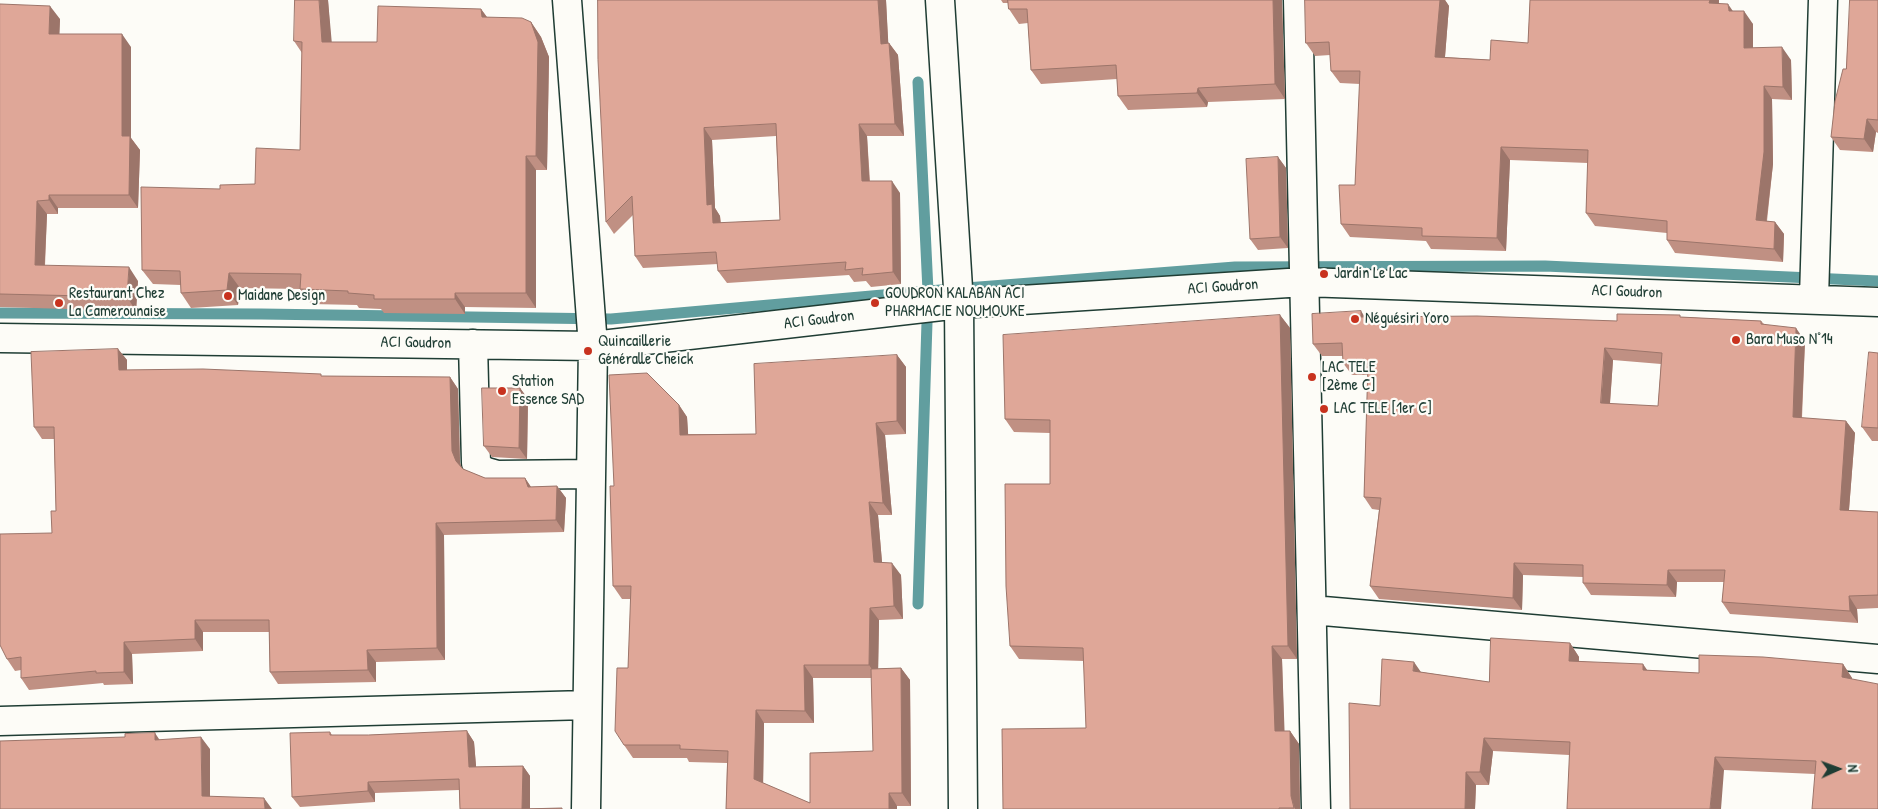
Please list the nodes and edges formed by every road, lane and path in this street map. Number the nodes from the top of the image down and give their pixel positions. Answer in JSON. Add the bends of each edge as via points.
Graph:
{"nodes":[{"id":1,"x":567,"y":0,"type":"edge"},
{"id":2,"x":940,"y":0,"type":"edge"},
{"id":3,"x":1298,"y":0,"type":"edge"},
{"id":4,"x":1823,"y":0,"type":"edge"},
{"id":5,"x":1304,"y":282,"type":"junction"},
{"id":6,"x":1814,"y":298,"type":"junction"},
{"id":7,"x":1878,"y":302,"type":"edge"},
{"id":8,"x":959,"y":304,"type":"junction"},
{"id":9,"x":0,"y":338,"type":"edge"},
{"id":10,"x":473,"y":344,"type":"junction"},
{"id":11,"x":593,"y":346,"type":"junction"},
{"id":12,"x":591,"y":474,"type":"junction"},
{"id":13,"x":1312,"y":610,"type":"junction"},
{"id":14,"x":1878,"y":658,"type":"edge"},
{"id":15,"x":587,"y":705,"type":"junction"},
{"id":16,"x":0,"y":721,"type":"edge"},
{"id":17,"x":586,"y":809,"type":"edge"},
{"id":18,"x":963,"y":809,"type":"edge"},
{"id":19,"x":1316,"y":809,"type":"edge"}],
"edges":[{"from":1,"to":11,"type":"street"},
{"from":2,"to":8,"type":"street"},
{"from":3,"to":5,"type":"street"},
{"from":4,"to":6,"type":"street"},
{"from":5,"to":6,"type":"street","name":"ACI Goudron"},
{"from":5,"to":8,"type":"street","name":"ACI Goudron"},
{"from":5,"to":13,"type":"street"},
{"from":6,"to":7,"type":"street","name":"ACI Goudron"},
{"from":8,"to":11,"type":"street","name":"ACI Goudron"},
{"from":8,"to":18,"type":"street"},
{"from":9,"to":10,"type":"street","name":"ACI Goudron"},
{"from":10,"to":11,"type":"street","name":"ACI Goudron"},
{"from":10,"to":12,"type":"street","via":[[476,463],[483,472],[497,475]]},
{"from":11,"to":12,"type":"street"},
{"from":12,"to":15,"type":"street"},
{"from":13,"to":14,"type":"street"},
{"from":13,"to":19,"type":"street"},
{"from":15,"to":16,"type":"street"},
{"from":15,"to":17,"type":"street"}]}
